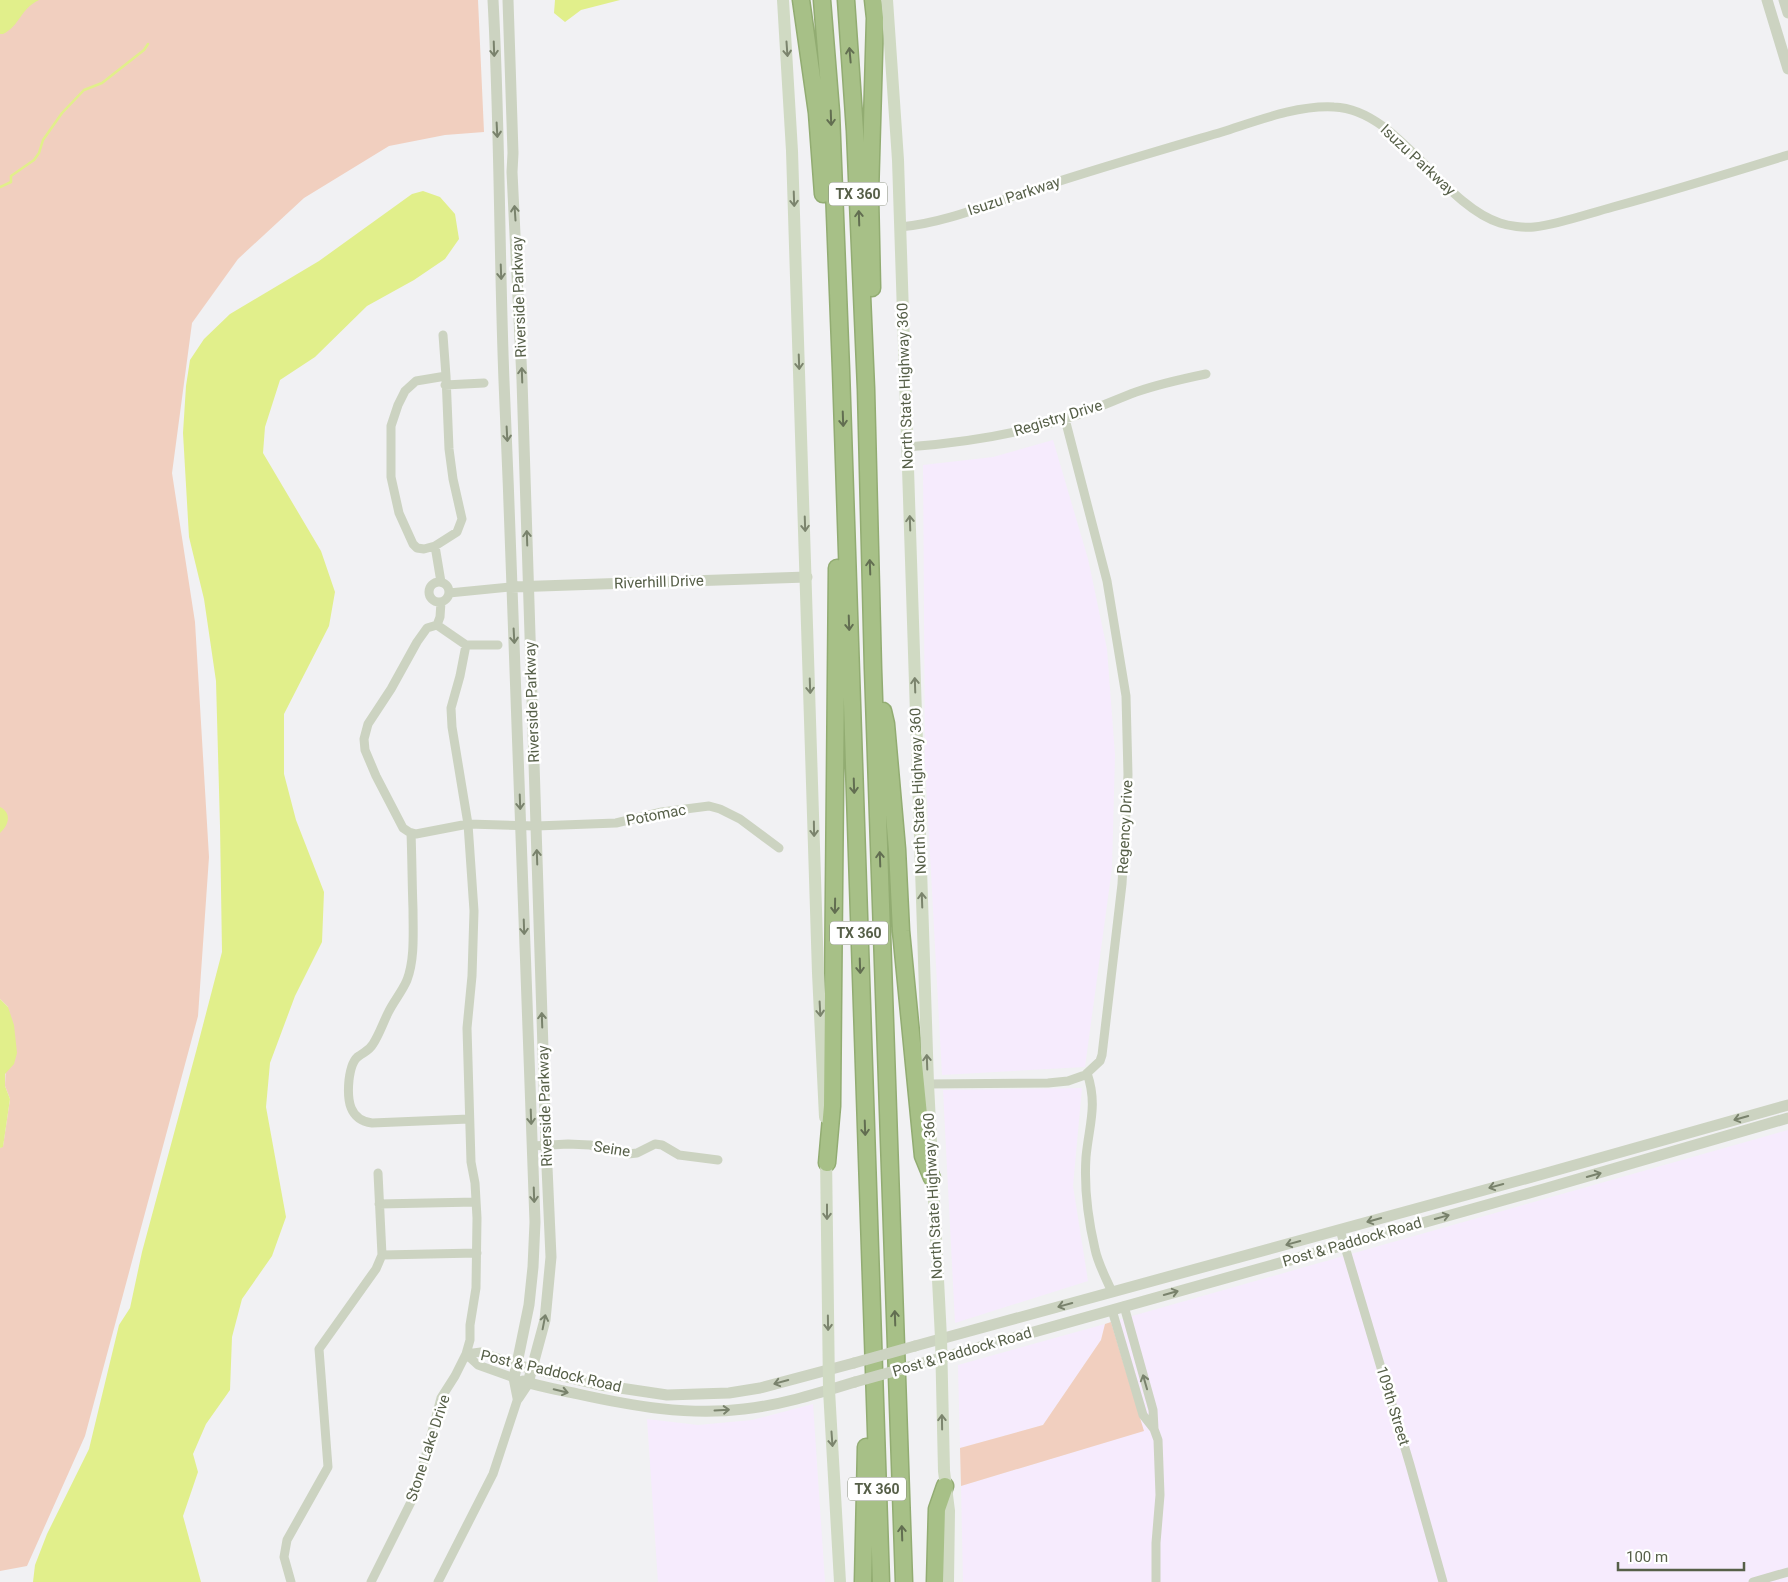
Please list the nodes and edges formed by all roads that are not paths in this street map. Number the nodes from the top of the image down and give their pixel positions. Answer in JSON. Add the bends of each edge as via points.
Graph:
{"nodes":[{"id":1,"x":492,"y":0,"type":"edge"},
{"id":2,"x":508,"y":0,"type":"edge"},
{"id":3,"x":782,"y":0,"type":"edge"},
{"id":4,"x":801,"y":0,"type":"edge"},
{"id":5,"x":822,"y":0,"type":"edge"},
{"id":6,"x":846,"y":0,"type":"edge"},
{"id":7,"x":873,"y":0,"type":"edge"},
{"id":8,"x":887,"y":0,"type":"edge"},
{"id":9,"x":1767,"y":0,"type":"edge"},
{"id":10,"x":1784,"y":0,"type":"edge"},
{"id":11,"x":1788,"y":13,"type":"edge"},
{"id":12,"x":1788,"y":69,"type":"edge"},
{"id":13,"x":498,"y":153,"type":"junction"},
{"id":14,"x":513,"y":153,"type":"junction"},
{"id":15,"x":1788,"y":155,"type":"edge"},
{"id":16,"x":900,"y":227,"type":"junction"},
{"id":17,"x":443,"y":335,"type":"dead end"},
{"id":18,"x":841,"y":370,"type":"junction"},
{"id":19,"x":1206,"y":374,"type":"dead end"},
{"id":20,"x":446,"y":381,"type":"junction"},
{"id":21,"x":484,"y":384,"type":"dead end"},
{"id":22,"x":866,"y":389,"type":"junction"},
{"id":23,"x":1065,"y":419,"type":"junction"},
{"id":24,"x":907,"y":447,"type":"junction"},
{"id":25,"x":844,"y":470,"type":"junction"},
{"id":26,"x":435,"y":546,"type":"junction"},
{"id":27,"x":806,"y":577,"type":"junction"},
{"id":28,"x":441,"y":582,"type":"junction"},
{"id":29,"x":528,"y":586,"type":"junction"},
{"id":30,"x":511,"y":587,"type":"junction"},
{"id":31,"x":449,"y":593,"type":"junction"},
{"id":32,"x":441,"y":602,"type":"junction"},
{"id":33,"x":437,"y":625,"type":"junction"},
{"id":34,"x":466,"y":645,"type":"junction"},
{"id":35,"x":498,"y":645,"type":"dead end"},
{"id":36,"x":873,"y":669,"type":"junction"},
{"id":37,"x":468,"y":824,"type":"junction"},
{"id":38,"x":521,"y":826,"type":"junction"},
{"id":39,"x":536,"y":826,"type":"junction"},
{"id":40,"x":412,"y":833,"type":"junction"},
{"id":41,"x":779,"y":848,"type":"dead end"},
{"id":42,"x":1087,"y":1073,"type":"junction"},
{"id":43,"x":928,"y":1084,"type":"junction"},
{"id":44,"x":1788,"y":1105,"type":"edge"},
{"id":45,"x":1788,"y":1118,"type":"edge"},
{"id":46,"x":469,"y":1119,"type":"junction"},
{"id":47,"x":546,"y":1145,"type":"junction"},
{"id":48,"x":532,"y":1146,"type":"junction"},
{"id":49,"x":718,"y":1160,"type":"dead end"},
{"id":50,"x":827,"y":1163,"type":"junction"},
{"id":51,"x":378,"y":1173,"type":"dead end"},
{"id":52,"x":1543,"y":1174,"type":"junction"},
{"id":53,"x":932,"y":1178,"type":"junction"},
{"id":54,"x":1547,"y":1188,"type":"junction"},
{"id":55,"x":476,"y":1202,"type":"junction"},
{"id":56,"x":380,"y":1204,"type":"junction"},
{"id":57,"x":1340,"y":1230,"type":"junction"},
{"id":58,"x":1344,"y":1244,"type":"junction"},
{"id":59,"x":476,"y":1253,"type":"junction"},
{"id":60,"x":382,"y":1255,"type":"junction"},
{"id":61,"x":1112,"y":1292,"type":"junction"},
{"id":62,"x":1124,"y":1306,"type":"junction"},
{"id":63,"x":1112,"y":1310,"type":"junction"},
{"id":64,"x":941,"y":1338,"type":"junction"},
{"id":65,"x":466,"y":1354,"type":"junction"},
{"id":66,"x":941,"y":1359,"type":"junction"},
{"id":67,"x":518,"y":1365,"type":"junction"},
{"id":68,"x":532,"y":1369,"type":"junction"},
{"id":69,"x":828,"y":1370,"type":"junction"},
{"id":70,"x":514,"y":1378,"type":"junction"},
{"id":71,"x":528,"y":1383,"type":"junction"},
{"id":72,"x":829,"y":1390,"type":"junction"},
{"id":73,"x":677,"y":1395,"type":"junction"},
{"id":74,"x":874,"y":1396,"type":"junction"},
{"id":75,"x":518,"y":1398,"type":"junction"},
{"id":76,"x":680,"y":1410,"type":"junction"},
{"id":77,"x":1154,"y":1429,"type":"junction"},
{"id":78,"x":945,"y":1486,"type":"junction"},
{"id":79,"x":1788,"y":1572,"type":"edge"},
{"id":80,"x":291,"y":1582,"type":"edge"},
{"id":81,"x":370,"y":1582,"type":"edge"},
{"id":82,"x":438,"y":1582,"type":"edge"},
{"id":83,"x":840,"y":1582,"type":"edge"},
{"id":84,"x":863,"y":1582,"type":"edge"},
{"id":85,"x":881,"y":1582,"type":"edge"},
{"id":86,"x":904,"y":1582,"type":"edge"},
{"id":87,"x":935,"y":1582,"type":"edge"},
{"id":88,"x":948,"y":1582,"type":"edge"},
{"id":89,"x":1156,"y":1582,"type":"edge"},
{"id":90,"x":1443,"y":1582,"type":"edge"},
{"id":91,"x":1753,"y":1582,"type":"edge"}],
"edges":[{"from":1,"to":13,"type":"street","name":"Riverside Parkway","one_way":true},
{"from":2,"to":14,"type":"street","name":"Riverside Parkway"},
{"from":3,"to":27,"type":"main road","one_way":true,"via":[[792,150]]},
{"from":4,"to":18,"type":"highway","via":[[817,114],[832,350]]},
{"from":5,"to":18,"type":"highway","number":"TX 360","one_way":true,"via":[[831,112]]},
{"from":22,"to":6,"type":"highway","number":"TX 360","one_way":true},
{"from":7,"to":22,"type":"highway","via":[[870,194],[874,370]]},
{"from":8,"to":16,"type":"main road","name":"North State Highway 360"},
{"from":9,"to":12,"type":"street"},
{"from":10,"to":11,"type":"street"},
{"from":13,"to":14,"type":"street"},
{"from":13,"to":30,"type":"street","name":"Riverside Parkway","one_way":true},
{"from":29,"to":14,"type":"street","name":"Riverside Parkway","one_way":true},
{"from":15,"to":16,"type":"street","name":"Isuzu Parkway","via":[[1532,228],[1502,224],[1480,214],[1454,194],[1380,124],[1357,112],[1335,106],[1286,112],[952,216]]},
{"from":16,"to":24,"type":"main road","name":"North State Highway 360"},
{"from":17,"to":20,"type":"street"},
{"from":18,"to":25,"type":"highway","number":"TX 360","one_way":true},
{"from":19,"to":23,"type":"street","name":"Registry Drive","via":[[1136,392]]},
{"from":20,"to":21,"type":"street"},
{"from":20,"to":26,"type":"street","via":[[453,479],[462,519],[457,532]]},
{"from":20,"to":26,"type":"street","via":[[416,381],[398,405],[391,426],[391,477],[398,513],[417,548]]},
{"from":36,"to":22,"type":"highway","number":"TX 360","one_way":true},
{"from":23,"to":24,"type":"street","name":"Registry Drive","via":[[993,437]]},
{"from":23,"to":42,"type":"street","name":"Regency Drive","via":[[1107,581],[1128,725],[1122,884],[1109,1004],[1100,1062]]},
{"from":43,"to":24,"type":"main road","name":"North State Highway 360","one_way":true},
{"from":25,"to":50,"type":"highway","one_way":true,"via":[[837,489],[832,1106]]},
{"from":25,"to":74,"type":"highway","number":"TX 360","one_way":true},
{"from":26,"to":28,"type":"street"},
{"from":27,"to":29,"type":"street","name":"Riverhill Drive"},
{"from":27,"to":50,"type":"main road","one_way":true},
{"from":28,"to":31,"type":"street"},
{"from":28,"to":32,"type":"street","via":[[430,586],[429,594],[433,600]]},
{"from":29,"to":30,"type":"street","name":"Riverhill Drive"},
{"from":29,"to":39,"type":"street","name":"Riverside Parkway"},
{"from":30,"to":31,"type":"street"},
{"from":30,"to":38,"type":"street","name":"Riverside Parkway","one_way":true},
{"from":31,"to":32,"type":"street"},
{"from":32,"to":33,"type":"street"},
{"from":33,"to":34,"type":"street"},
{"from":33,"to":40,"type":"street","via":[[428,628],[418,642],[368,724],[364,739],[376,776],[403,828]]},
{"from":34,"to":35,"type":"street"},
{"from":34,"to":37,"type":"street","name":"Stone Lake Drive","via":[[451,708]]},
{"from":36,"to":53,"type":"highway","via":[[886,724],[901,930],[923,1156]]},
{"from":86,"to":36,"type":"highway","number":"TX 360","one_way":true},
{"from":37,"to":38,"type":"street","name":"Potomac"},
{"from":37,"to":40,"type":"street","name":"Potomac"},
{"from":37,"to":46,"type":"street","name":"Stone Lake Drive","via":[[474,911],[467,1028]]},
{"from":38,"to":39,"type":"street","name":"Potomac"},
{"from":38,"to":48,"type":"street","name":"Riverside Parkway","one_way":true},
{"from":39,"to":41,"type":"street","name":"Potomac","via":[[616,823],[662,812],[709,806],[740,819]]},
{"from":47,"to":39,"type":"street","name":"Riverside Parkway","one_way":true},
{"from":40,"to":46,"type":"street","via":[[411,963],[407,980],[374,1044],[353,1062],[349,1079],[352,1112],[363,1122],[372,1123]]},
{"from":42,"to":43,"type":"street","via":[[1068,1081],[1048,1083]]},
{"from":42,"to":61,"type":"street","via":[[1093,1106],[1086,1157],[1086,1196],[1095,1250]]},
{"from":43,"to":53,"type":"main road","name":"North State Highway 360"},
{"from":44,"to":52,"type":"street","name":"Post & Paddock Road","one_way":true},
{"from":54,"to":45,"type":"street","name":"Post & Paddock Road","one_way":true},
{"from":46,"to":55,"type":"street","name":"Stone Lake Drive"},
{"from":47,"to":48,"type":"street","name":"Seine"},
{"from":47,"to":49,"type":"street","name":"Seine","via":[[590,1145],[628,1154],[655,1144],[679,1155]]},
{"from":68,"to":47,"type":"street","name":"Riverside Parkway","one_way":true,"via":[[545,1320],[551,1257]]},
{"from":48,"to":67,"type":"street","name":"Riverside Parkway","one_way":true,"via":[[533,1267]]},
{"from":50,"to":69,"type":"main road","one_way":true},
{"from":51,"to":56,"type":"street"},
{"from":52,"to":54,"type":"street"},
{"from":52,"to":57,"type":"street","name":"Post & Paddock Road","one_way":true},
{"from":53,"to":64,"type":"main road","name":"North State Highway 360"},
{"from":58,"to":54,"type":"street","name":"Post & Paddock Road","one_way":true},
{"from":55,"to":56,"type":"street"},
{"from":55,"to":59,"type":"street","name":"Stone Lake Drive"},
{"from":56,"to":60,"type":"street"},
{"from":57,"to":58,"type":"street","name":"109th Street"},
{"from":57,"to":61,"type":"street","name":"Post & Paddock Road","one_way":true},
{"from":62,"to":58,"type":"street","name":"Post & Paddock Road","one_way":true},
{"from":58,"to":90,"type":"street","name":"109th Street"},
{"from":59,"to":60,"type":"street"},
{"from":59,"to":65,"type":"street","name":"Stone Lake Drive","via":[[476,1288]]},
{"from":60,"to":80,"type":"street","via":[[376,1269],[319,1349],[328,1467],[287,1540],[284,1557]]},
{"from":61,"to":62,"type":"street"},
{"from":61,"to":63,"type":"street"},
{"from":61,"to":64,"type":"street","name":"Post & Paddock Road","one_way":true},
{"from":62,"to":63,"type":"street","name":"Post & Paddock Road"},
{"from":77,"to":62,"type":"street","one_way":true,"via":[[1153,1410]]},
{"from":63,"to":66,"type":"street","name":"Post & Paddock Road"},
{"from":63,"to":77,"type":"street","via":[[1143,1415]]},
{"from":64,"to":66,"type":"main road","name":"North State Highway 360"},
{"from":64,"to":69,"type":"street","name":"Post & Paddock Road","bridge":true},
{"from":65,"to":67,"type":"street","name":"Post & Paddock Road","via":[[480,1352]]},
{"from":65,"to":70,"type":"street","name":"Post & Paddock Road","via":[[478,1365]]},
{"from":65,"to":81,"type":"street","name":"Stone Lake Drive","via":[[441,1398],[416,1492]]},
{"from":66,"to":72,"type":"street","name":"Post & Paddock Road","bridge":true},
{"from":78,"to":66,"type":"main road","name":"North State Highway 360","one_way":true},
{"from":67,"to":68,"type":"street","name":"Post & Paddock Road"},
{"from":67,"to":70,"type":"street","name":"Riverside Parkway"},
{"from":68,"to":71,"type":"street","name":"Riverside Parkway"},
{"from":68,"to":73,"type":"street","name":"Post & Paddock Road","via":[[633,1391]]},
{"from":69,"to":72,"type":"main road"},
{"from":69,"to":73,"type":"street","name":"Post & Paddock Road","one_way":true,"via":[[760,1388]]},
{"from":70,"to":71,"type":"street","name":"Post & Paddock Road"},
{"from":70,"to":75,"type":"street","name":"Riverside Parkway"},
{"from":71,"to":75,"type":"street","name":"Riverside Parkway"},
{"from":71,"to":76,"type":"street","name":"Post & Paddock Road","one_way":true,"via":[[650,1408]]},
{"from":76,"to":72,"type":"street","name":"Post & Paddock Road","one_way":true,"via":[[744,1409]]},
{"from":72,"to":83,"type":"main road","one_way":true},
{"from":73,"to":76,"type":"street"},
{"from":74,"to":84,"type":"highway","via":[[866,1415]]},
{"from":74,"to":85,"type":"highway","number":"TX 360"},
{"from":75,"to":82,"type":"street","name":"Riverside Parkway","via":[[493,1474]]},
{"from":77,"to":89,"type":"street","via":[[1158,1440],[1160,1495]]},
{"from":78,"to":87,"type":"highway","via":[[937,1509]]},
{"from":78,"to":88,"type":"main road","name":"North State Highway 360","via":[[949,1511]]},
{"from":79,"to":91,"type":"street"}]}
